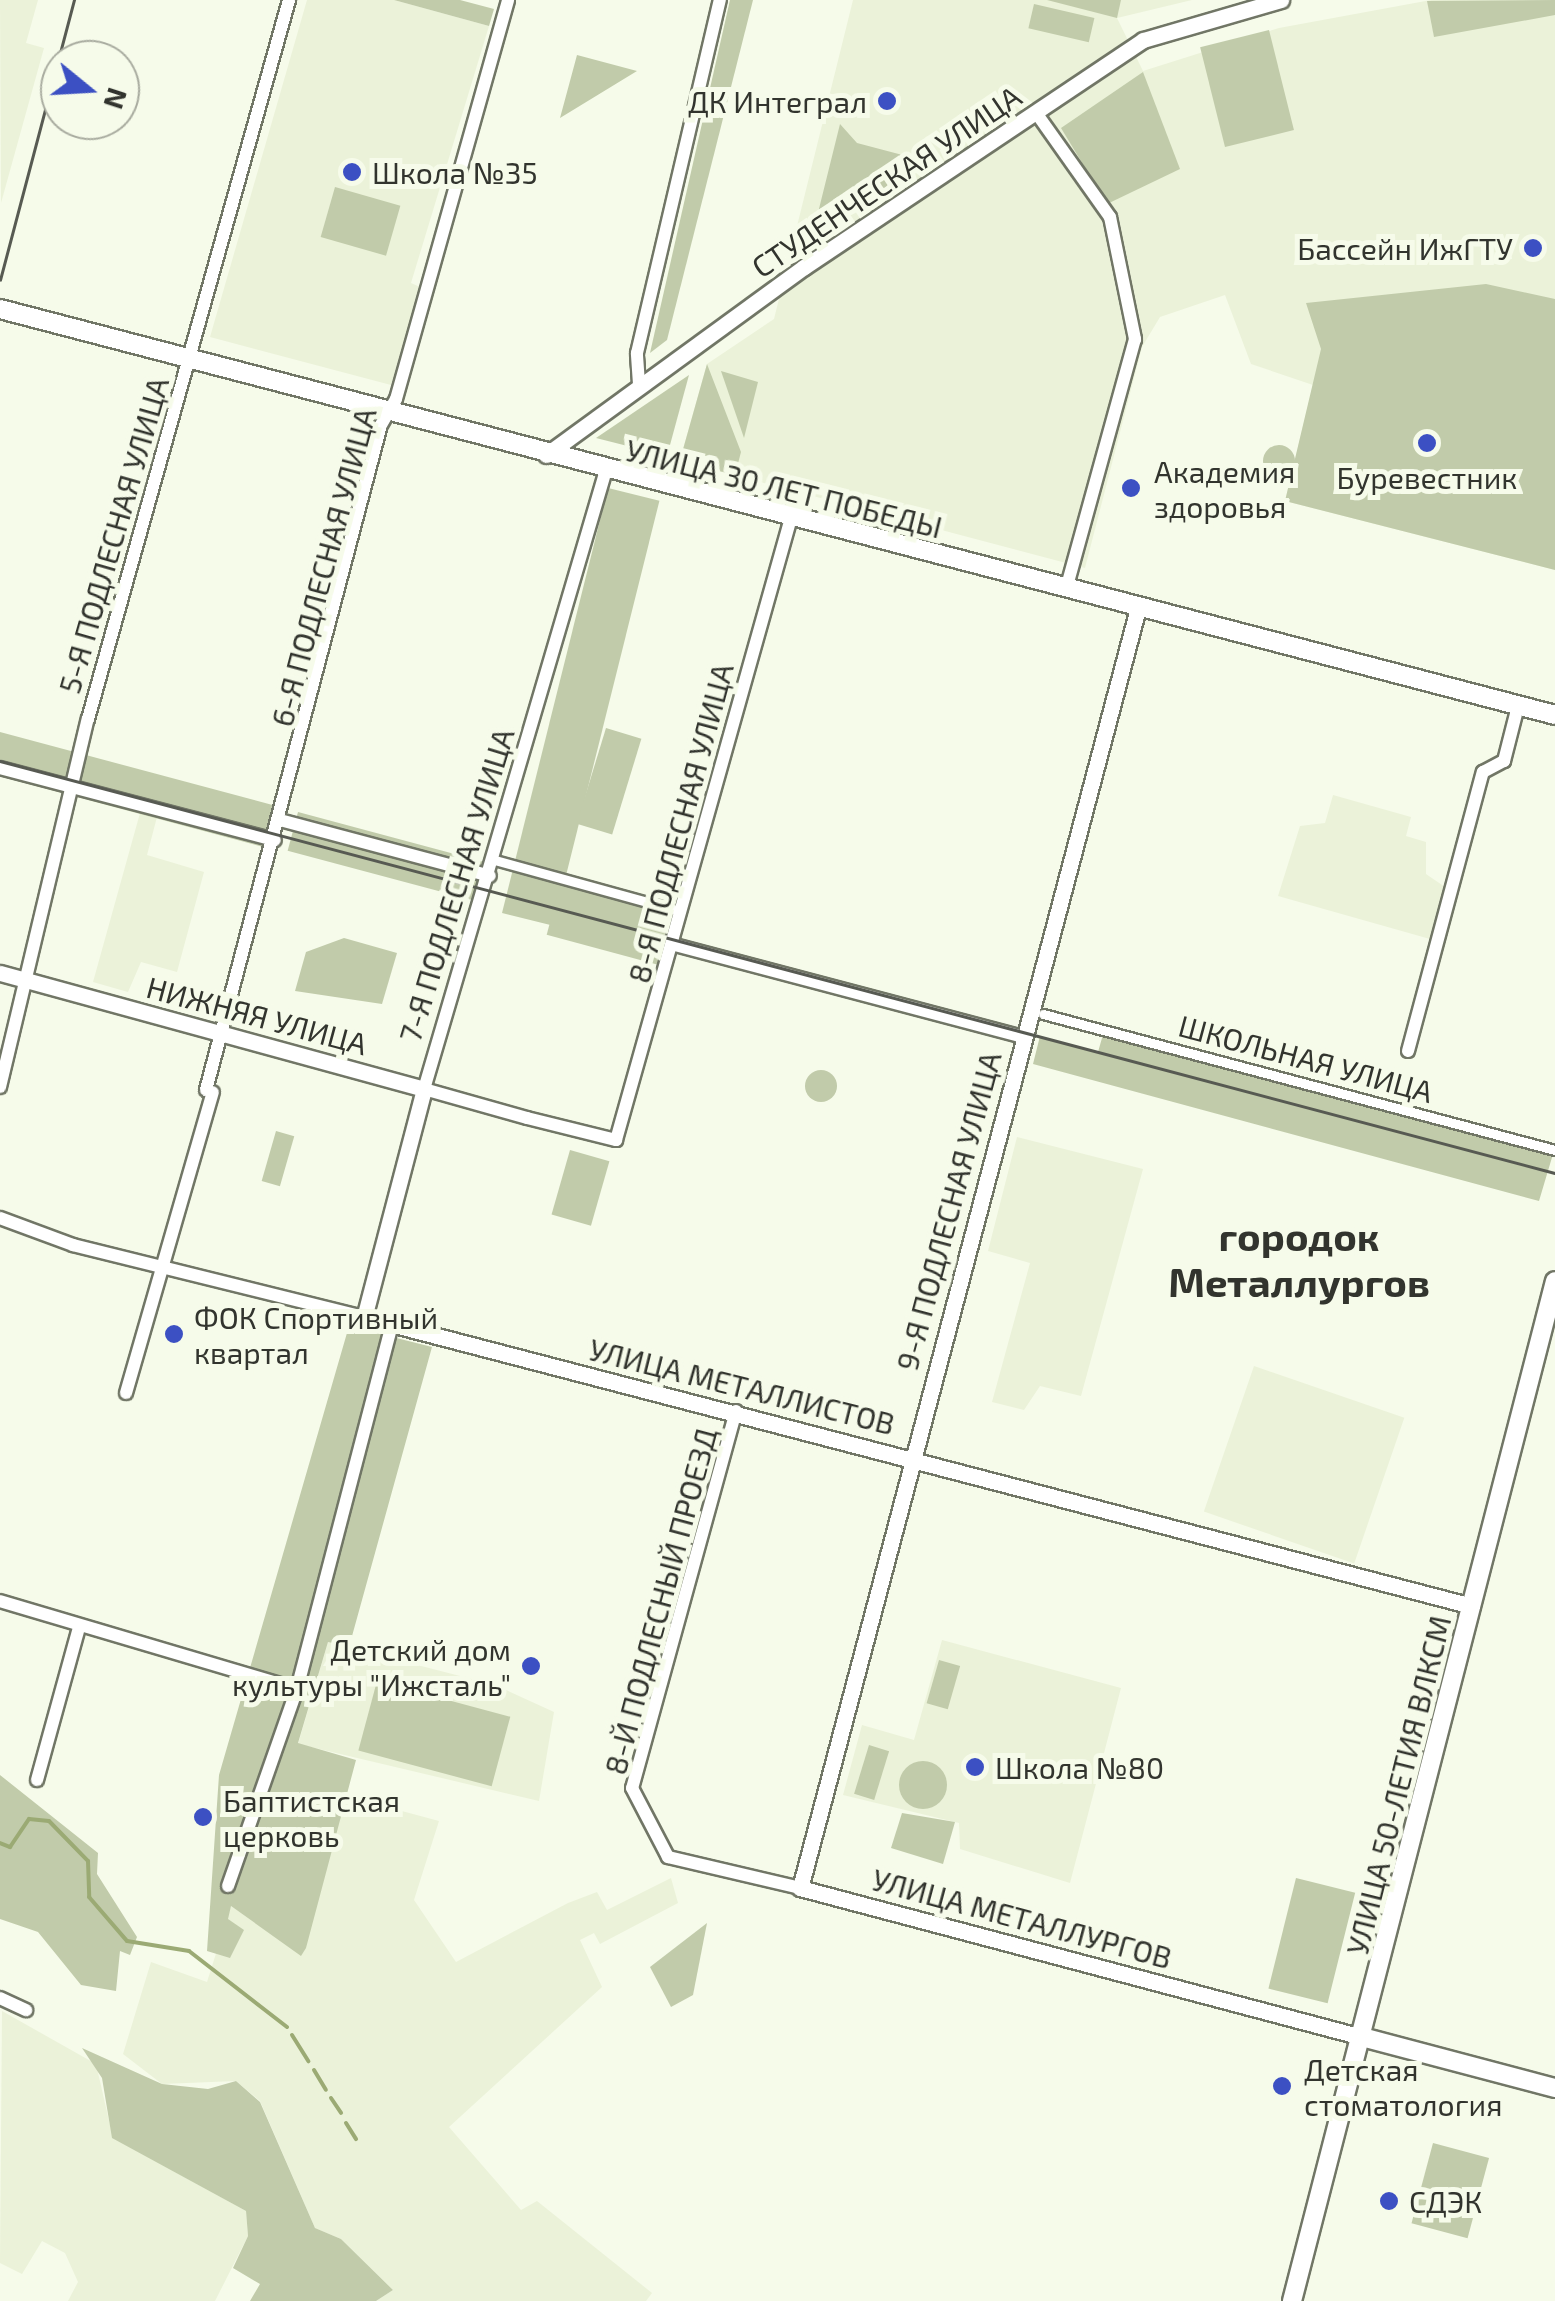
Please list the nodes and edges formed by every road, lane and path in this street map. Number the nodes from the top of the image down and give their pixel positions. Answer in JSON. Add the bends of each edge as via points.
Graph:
{"nodes":[{"id":1,"x":289,"y":0,"type":"edge"},
{"id":2,"x":508,"y":0,"type":"edge"},
{"id":3,"x":720,"y":0,"type":"edge"},
{"id":4,"x":1281,"y":0,"type":"edge"},
{"id":5,"x":1037,"y":114,"type":"junction"},
{"id":6,"x":0,"y":309,"type":"edge"},
{"id":7,"x":188,"y":360,"type":"junction"},
{"id":8,"x":639,"y":384,"type":"junction"},
{"id":9,"x":384,"y":412,"type":"junction"},
{"id":10,"x":546,"y":455,"type":"junction"},
{"id":11,"x":606,"y":470,"type":"junction"},
{"id":12,"x":791,"y":518,"type":"junction"},
{"id":13,"x":1066,"y":589,"type":"junction"},
{"id":14,"x":1138,"y":608,"type":"junction"},
{"id":15,"x":1518,"y":706,"type":"junction"},
{"id":16,"x":1555,"y":715,"type":"edge"},
{"id":17,"x":0,"y":768,"type":"edge"},
{"id":18,"x":77,"y":788,"type":"junction"},
{"id":19,"x":280,"y":820,"type":"junction"},
{"id":20,"x":275,"y":840,"type":"junction"},
{"id":21,"x":495,"y":860,"type":"junction"},
{"id":22,"x":490,"y":876,"type":"junction"},
{"id":23,"x":673,"y":909,"type":"dead end"},
{"id":24,"x":675,"y":945,"type":"junction"},
{"id":25,"x":0,"y":973,"type":"edge"},
{"id":26,"x":28,"y":980,"type":"junction"},
{"id":27,"x":1043,"y":1014,"type":"dead end"},
{"id":28,"x":222,"y":1033,"type":"junction"},
{"id":29,"x":1023,"y":1037,"type":"junction"},
{"id":30,"x":1408,"y":1051,"type":"dead end"},
{"id":31,"x":0,"y":1087,"type":"edge"},
{"id":32,"x":424,"y":1088,"type":"junction"},
{"id":33,"x":616,"y":1140,"type":"joint"},
{"id":34,"x":1555,"y":1150,"type":"edge"},
{"id":35,"x":0,"y":1218,"type":"edge"},
{"id":36,"x":159,"y":1264,"type":"junction"},
{"id":37,"x":1555,"y":1281,"type":"edge"},
{"id":38,"x":364,"y":1317,"type":"junction"},
{"id":39,"x":392,"y":1324,"type":"junction"},
{"id":40,"x":126,"y":1393,"type":"dead end"},
{"id":41,"x":736,"y":1411,"type":"junction"},
{"id":42,"x":910,"y":1457,"type":"junction"},
{"id":43,"x":0,"y":1601,"type":"edge"},
{"id":44,"x":1472,"y":1606,"type":"junction"},
{"id":45,"x":79,"y":1626,"type":"junction"},
{"id":46,"x":297,"y":1689,"type":"junction"},
{"id":47,"x":37,"y":1780,"type":"dead end"},
{"id":48,"x":668,"y":1857,"type":"joint"},
{"id":49,"x":228,"y":1886,"type":"dead end"},
{"id":50,"x":800,"y":1888,"type":"junction"},
{"id":51,"x":0,"y":1998,"type":"edge"},
{"id":52,"x":26,"y":2010,"type":"dead end"},
{"id":53,"x":1362,"y":2037,"type":"junction"},
{"id":54,"x":1555,"y":2088,"type":"edge"},
{"id":55,"x":1292,"y":2301,"type":"edge"}],
"edges":[{"from":1,"to":7,"type":"street","name":"5-Я ПОДЛЕСНАЯ УЛИЦА"},
{"from":2,"to":9,"type":"street","name":"6-Я ПОДЛЕСНАЯ УЛИЦА","via":[[396,398]]},
{"from":3,"to":8,"type":"street","via":[[638,352]]},
{"from":4,"to":5,"type":"street","name":"СТУДЕНЧЕСКАЯ УЛИЦА","via":[[1143,40]]},
{"from":5,"to":8,"type":"street","name":"СТУДЕНЧЕСКАЯ УЛИЦА"},
{"from":5,"to":13,"type":"street","via":[[1110,217],[1135,340]]},
{"from":6,"to":7,"type":"main road","name":"УЛИЦА 30 ЛЕТ ПОБЕДЫ"},
{"from":7,"to":9,"type":"main road","name":"УЛИЦА 30 ЛЕТ ПОБЕДЫ"},
{"from":7,"to":18,"type":"street","name":"5-Я ПОДЛЕСНАЯ УЛИЦА","via":[[88,719]]},
{"from":8,"to":10,"type":"street","name":"СТУДЕНЧЕСКАЯ УЛИЦА"},
{"from":9,"to":10,"type":"main road","name":"УЛИЦА 30 ЛЕТ ПОБЕДЫ"},
{"from":9,"to":19,"type":"street","name":"6-Я ПОДЛЕСНАЯ УЛИЦА"},
{"from":10,"to":11,"type":"main road","name":"УЛИЦА 30 ЛЕТ ПОБЕДЫ"},
{"from":11,"to":12,"type":"main road","name":"УЛИЦА 30 ЛЕТ ПОБЕДЫ"},
{"from":11,"to":21,"type":"street","name":"7-Я ПОДЛЕСНАЯ УЛИЦА"},
{"from":12,"to":13,"type":"main road","name":"УЛИЦА 30 ЛЕТ ПОБЕДЫ"},
{"from":12,"to":24,"type":"street","name":"8-Я ПОДЛЕСНАЯ УЛИЦА"},
{"from":13,"to":14,"type":"main road","name":"УЛИЦА 30 ЛЕТ ПОБЕДЫ"},
{"from":14,"to":15,"type":"main road","name":"УЛИЦА 30 ЛЕТ ПОБЕДЫ"},
{"from":14,"to":29,"type":"street","name":"9-Я ПОДЛЕСНАЯ УЛИЦА"},
{"from":15,"to":16,"type":"main road","name":"УЛИЦА 30 ЛЕТ ПОБЕДЫ"},
{"from":15,"to":30,"type":"street","via":[[1504,761],[1483,772]]},
{"from":17,"to":18,"type":"street"},
{"from":18,"to":20,"type":"street"},
{"from":18,"to":26,"type":"street","name":"5-Я ПОДЛЕСНАЯ УЛИЦА"},
{"from":19,"to":20,"type":"street","name":"6-Я ПОДЛЕСНАЯ УЛИЦА"},
{"from":19,"to":22,"type":"street"},
{"from":20,"to":28,"type":"street","name":"6-Я ПОДЛЕСНАЯ УЛИЦА"},
{"from":21,"to":22,"type":"street","name":"7-Я ПОДЛЕСНАЯ УЛИЦА"},
{"from":21,"to":23,"type":"street"},
{"from":22,"to":32,"type":"street","name":"7-Я ПОДЛЕСНАЯ УЛИЦА"},
{"from":24,"to":29,"type":"street"},
{"from":24,"to":33,"type":"street","name":"8-Я ПОДЛЕСНАЯ УЛИЦА"},
{"from":25,"to":26,"type":"street","name":"НИЖНЯЯ УЛИЦА"},
{"from":26,"to":28,"type":"street","name":"НИЖНЯЯ УЛИЦА"},
{"from":26,"to":31,"type":"street","name":"5-Я ПОДЛЕСНАЯ УЛИЦА"},
{"from":27,"to":34,"type":"street","name":"ШКОЛЬНАЯ УЛИЦА"},
{"from":28,"to":32,"type":"street","name":"НИЖНЯЯ УЛИЦА"},
{"from":28,"to":36,"type":"street","name":"6-Я ПОДЛЕСНАЯ УЛИЦА","via":[[174,1243]]},
{"from":29,"to":42,"type":"street","name":"9-Я ПОДЛЕСНАЯ УЛИЦА"},
{"from":32,"to":33,"type":"street","name":"НИЖНЯЯ УЛИЦА"},
{"from":32,"to":38,"type":"street","name":"7-Я ПОДЛЕСНАЯ УЛИЦА"},
{"from":35,"to":36,"type":"street","name":"УЛИЦА МЕТАЛЛИСТОВ"},
{"from":36,"to":38,"type":"street","name":"УЛИЦА МЕТАЛЛИСТОВ"},
{"from":36,"to":40,"type":"street","name":"6-Я ПОДЛЕСНАЯ УЛИЦА"},
{"from":37,"to":44,"type":"main road","name":"УЛИЦА 50-ЛЕТИЯ ВЛКСМ"},
{"from":38,"to":39,"type":"street","name":"УЛИЦА МЕТАЛЛИСТОВ"},
{"from":39,"to":41,"type":"street","name":"УЛИЦА МЕТАЛЛИСТОВ"},
{"from":39,"to":46,"type":"street"},
{"from":41,"to":42,"type":"street","name":"УЛИЦА МЕТАЛЛИСТОВ"},
{"from":41,"to":48,"type":"street","name":"8-Й ПОДЛЕСНЫЙ ПРОЕЗД","via":[[632,1788]]},
{"from":42,"to":44,"type":"street","name":"УЛИЦА МЕТАЛЛИСТОВ"},
{"from":42,"to":50,"type":"street","name":"9-Я ПОДЛЕСНАЯ УЛИЦА"},
{"from":43,"to":45,"type":"street"},
{"from":44,"to":53,"type":"main road","name":"УЛИЦА 50-ЛЕТИЯ ВЛКСМ"},
{"from":45,"to":46,"type":"street"},
{"from":45,"to":47,"type":"street"},
{"from":46,"to":49,"type":"street"},
{"from":48,"to":50,"type":"street","name":"УЛИЦА МЕТАЛЛУРГОВ"},
{"from":50,"to":53,"type":"street","name":"УЛИЦА МЕТАЛЛУРГОВ"},
{"from":51,"to":52,"type":"street"},
{"from":53,"to":54,"type":"main road"},
{"from":53,"to":55,"type":"main road","name":"УЛИЦА 50-ЛЕТИЯ ВЛКСМ"}]}
